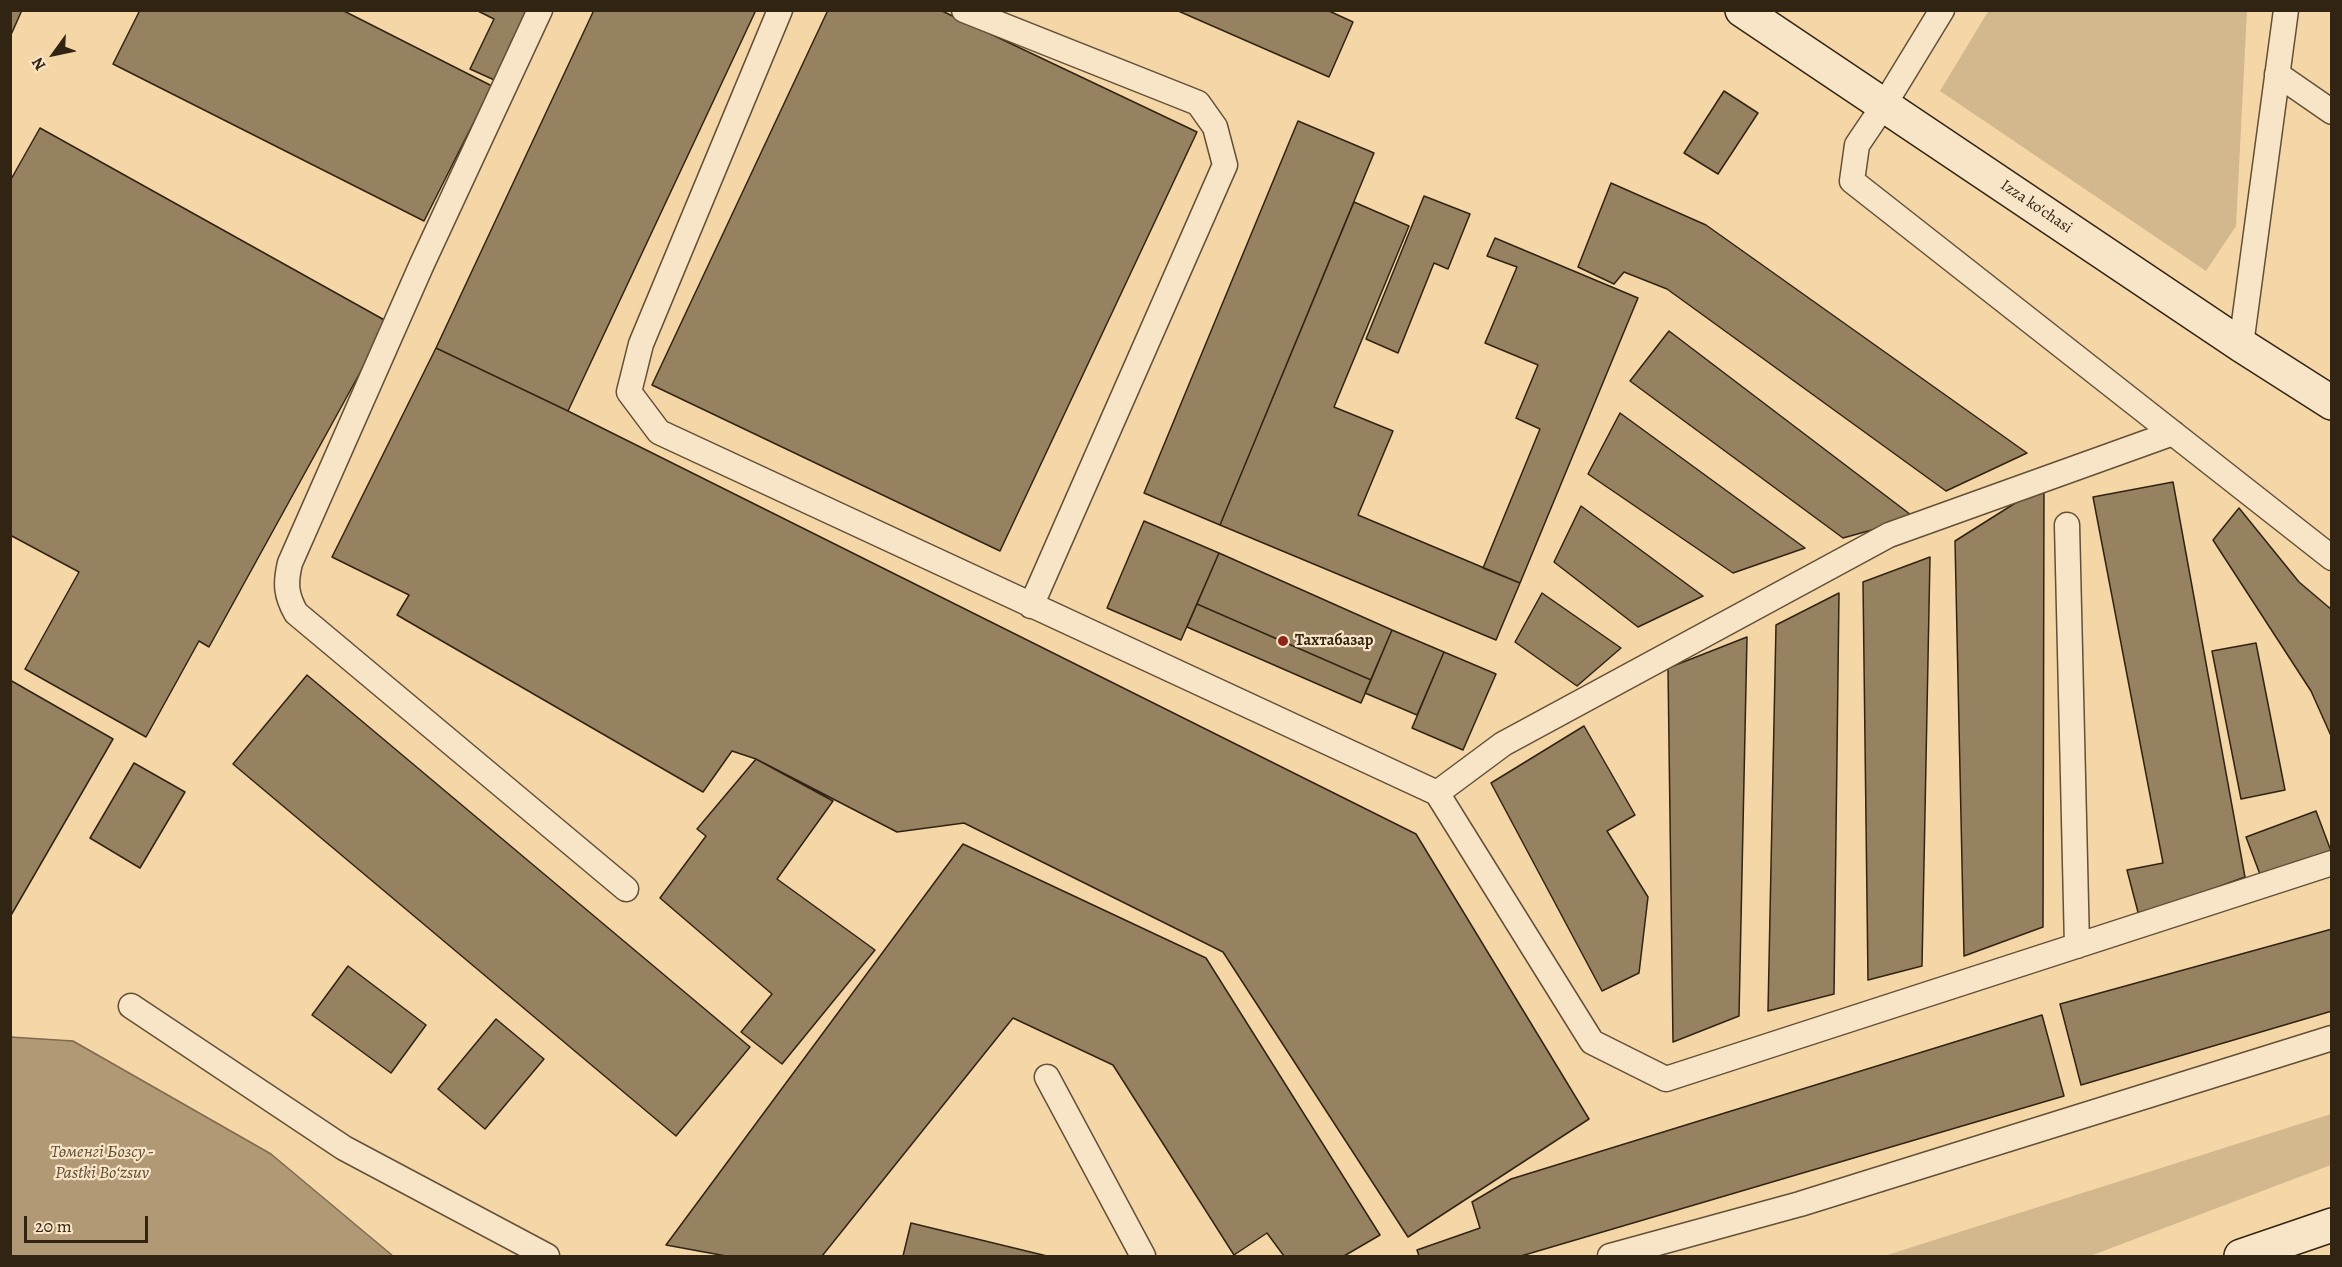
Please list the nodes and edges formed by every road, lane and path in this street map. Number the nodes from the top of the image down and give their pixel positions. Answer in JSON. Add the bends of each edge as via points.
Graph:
{"nodes":[{"id":1,"x":540,"y":10,"type":"edge"},
{"id":2,"x":780,"y":10,"type":"edge"},
{"id":3,"x":964,"y":10,"type":"edge"},
{"id":4,"x":1742,"y":10,"type":"edge"},
{"id":5,"x":1942,"y":10,"type":"edge"},
{"id":6,"x":2286,"y":10,"type":"edge"},
{"id":7,"x":2277,"y":74,"type":"junction"},
{"id":8,"x":1884,"y":105,"type":"junction"},
{"id":9,"x":2331,"y":112,"type":"edge"},
{"id":10,"x":2241,"y":345,"type":"junction"},
{"id":11,"x":2331,"y":403,"type":"edge"},
{"id":12,"x":2173,"y":434,"type":"junction"},
{"id":13,"x":2067,"y":525,"type":"dead end"},
{"id":14,"x":2331,"y":558,"type":"edge"},
{"id":15,"x":1031,"y":606,"type":"junction"},
{"id":16,"x":1437,"y":794,"type":"junction"},
{"id":17,"x":2331,"y":863,"type":"edge"},
{"id":18,"x":626,"y":890,"type":"dead end"},
{"id":19,"x":2077,"y":946,"type":"junction"},
{"id":20,"x":131,"y":1006,"type":"dead end"},
{"id":21,"x":2331,"y":1038,"type":"edge"},
{"id":22,"x":1047,"y":1077,"type":"dead end"},
{"id":23,"x":2331,"y":1225,"type":"edge"},
{"id":24,"x":547,"y":1257,"type":"edge"},
{"id":25,"x":1143,"y":1257,"type":"edge"},
{"id":26,"x":1610,"y":1257,"type":"edge"},
{"id":27,"x":2241,"y":1257,"type":"edge"}],
"edges":[{"from":1,"to":18,"type":"lane","via":[[422,264],[285,582],[287,598],[296,613]]},
{"from":2,"to":15,"type":"lane","via":[[641,344],[629,392],[659,432]]},
{"from":3,"to":15,"type":"lane","via":[[1198,103],[1215,127],[1225,165]]},
{"from":4,"to":8,"type":"main road","name":"Izza ko'chasi"},
{"from":5,"to":8,"type":"lane"},
{"from":6,"to":7,"type":"lane"},
{"from":7,"to":9,"type":"lane"},
{"from":7,"to":10,"type":"lane"},
{"from":8,"to":10,"type":"main road","name":"Izza ko'chasi"},
{"from":8,"to":12,"type":"lane","via":[[1857,145],[1852,181]]},
{"from":10,"to":11,"type":"main road","name":"Izza ko'chasi"},
{"from":12,"to":14,"type":"lane"},
{"from":12,"to":16,"type":"lane","via":[[1889,535],[1503,744]]},
{"from":13,"to":19,"type":"lane"},
{"from":15,"to":16,"type":"lane"},
{"from":16,"to":19,"type":"lane","via":[[1592,1042],[1666,1079]]},
{"from":17,"to":19,"type":"lane"},
{"from":20,"to":24,"type":"lane","via":[[344,1148]]},
{"from":21,"to":26,"type":"lane","via":[[1800,1204]]},
{"from":22,"to":25,"type":"lane"},
{"from":23,"to":27,"type":"main road"}]}
